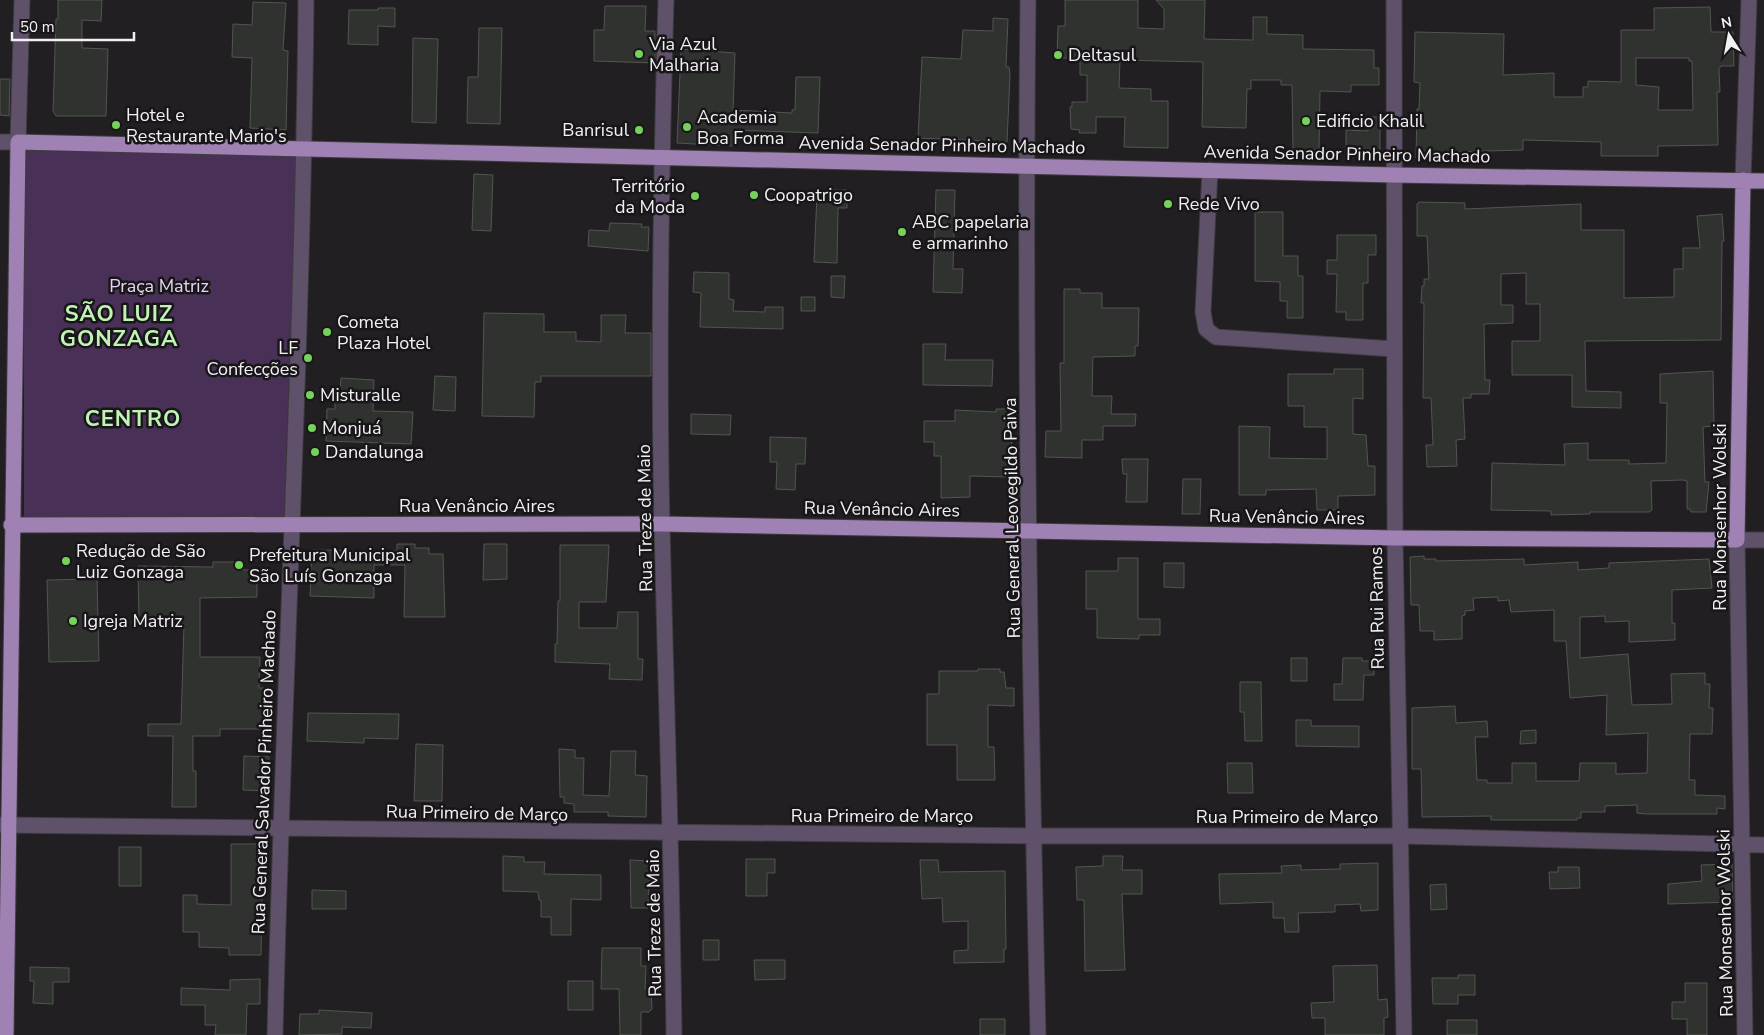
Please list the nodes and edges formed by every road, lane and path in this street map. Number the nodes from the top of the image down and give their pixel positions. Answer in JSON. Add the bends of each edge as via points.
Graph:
{"nodes":[{"id":1,"x":22,"y":0,"type":"edge"},
{"id":2,"x":306,"y":0,"type":"edge"},
{"id":3,"x":666,"y":0,"type":"edge"},
{"id":4,"x":1028,"y":0,"type":"edge"},
{"id":5,"x":1394,"y":0,"type":"edge"},
{"id":6,"x":1749,"y":0,"type":"edge"},
{"id":7,"x":0,"y":142,"type":"edge"},
{"id":8,"x":18,"y":142,"type":"junction"},
{"id":9,"x":305,"y":149,"type":"junction"},
{"id":10,"x":661,"y":156,"type":"junction"},
{"id":11,"x":1026,"y":165,"type":"junction"},
{"id":12,"x":1210,"y":170,"type":"junction"},
{"id":13,"x":1393,"y":175,"type":"junction"},
{"id":14,"x":1743,"y":180,"type":"junction"},
{"id":15,"x":1764,"y":181,"type":"edge"},
{"id":16,"x":1394,"y":348,"type":"junction"},
{"id":17,"x":662,"y":524,"type":"junction"},
{"id":18,"x":6,"y":525,"type":"edge"},
{"id":19,"x":292,"y":525,"type":"junction"},
{"id":20,"x":1031,"y":531,"type":"junction"},
{"id":21,"x":1395,"y":538,"type":"junction"},
{"id":22,"x":1737,"y":540,"type":"junction"},
{"id":23,"x":1764,"y":540,"type":"edge"},
{"id":24,"x":4,"y":825,"type":"edge"},
{"id":25,"x":280,"y":830,"type":"junction"},
{"id":26,"x":672,"y":834,"type":"junction"},
{"id":27,"x":1034,"y":836,"type":"junction"},
{"id":28,"x":1401,"y":836,"type":"junction"},
{"id":29,"x":1742,"y":845,"type":"junction"},
{"id":30,"x":1764,"y":845,"type":"edge"},
{"id":31,"x":6,"y":1035,"type":"edge"},
{"id":32,"x":275,"y":1035,"type":"edge"},
{"id":33,"x":674,"y":1035,"type":"edge"},
{"id":34,"x":1038,"y":1035,"type":"edge"},
{"id":35,"x":1404,"y":1035,"type":"edge"},
{"id":36,"x":1745,"y":1035,"type":"edge"}],
"edges":[{"from":1,"to":8,"type":"street"},
{"from":2,"to":9,"type":"street","name":"Rua General Salvador Pinheiro Machado"},
{"from":3,"to":10,"type":"street","name":"Rua Treze de Maio"},
{"from":4,"to":11,"type":"street","name":"Rua General Leovegildo Paiva"},
{"from":5,"to":13,"type":"street","name":"Rua Rui Ramos"},
{"from":6,"to":14,"type":"street","name":"Rua Monsenhor Wolski"},
{"from":7,"to":8,"type":"street","name":"Avenida Senador Pinheiro Machado"},
{"from":8,"to":9,"type":"main road","name":"Avenida Senador Pinheiro Machado"},
{"from":8,"to":18,"type":"main road"},
{"from":9,"to":10,"type":"main road","name":"Avenida Senador Pinheiro Machado"},
{"from":9,"to":19,"type":"street","name":"Rua General Salvador Pinheiro Machado"},
{"from":10,"to":11,"type":"main road","name":"Avenida Senador Pinheiro Machado"},
{"from":10,"to":17,"type":"street","name":"Rua Treze de Maio"},
{"from":11,"to":12,"type":"main road","name":"Avenida Senador Pinheiro Machado"},
{"from":11,"to":20,"type":"street","name":"Rua General Leovegildo Paiva"},
{"from":12,"to":13,"type":"main road","name":"Avenida Senador Pinheiro Machado"},
{"from":12,"to":16,"type":"street","via":[[1203,312],[1206,329],[1216,337]]},
{"from":13,"to":14,"type":"main road","name":"Avenida Senador Pinheiro Machado"},
{"from":13,"to":16,"type":"street","name":"Rua Rui Ramos"},
{"from":14,"to":15,"type":"main road","name":"Avenida Senador Pinheiro Machado"},
{"from":14,"to":22,"type":"main road","name":"Rua Monsenhor Wolski"},
{"from":16,"to":21,"type":"street","name":"Rua Rui Ramos"},
{"from":17,"to":19,"type":"main road","name":"Rua Venâncio Aires"},
{"from":17,"to":20,"type":"main road","name":"Rua Venâncio Aires"},
{"from":17,"to":26,"type":"street","name":"Rua Treze de Maio"},
{"from":18,"to":19,"type":"main road","name":"Rua Venâncio Aires"},
{"from":18,"to":24,"type":"main road"},
{"from":19,"to":25,"type":"street","name":"Rua General Salvador Pinheiro Machado"},
{"from":20,"to":21,"type":"main road","name":"Rua Venâncio Aires"},
{"from":20,"to":27,"type":"street","name":"Rua General Leovegildo Paiva"},
{"from":21,"to":22,"type":"main road","name":"Rua Venâncio Aires"},
{"from":21,"to":28,"type":"street","name":"Rua Rui Ramos"},
{"from":22,"to":23,"type":"street","name":"Rua Venâncio Aires"},
{"from":22,"to":29,"type":"street","name":"Rua Monsenhor Wolski"},
{"from":24,"to":25,"type":"street","name":"Rua Primeiro de Março"},
{"from":24,"to":31,"type":"main road"},
{"from":25,"to":26,"type":"street","name":"Rua Primeiro de Março"},
{"from":25,"to":32,"type":"street","name":"Rua General Salvador Pinheiro Machado"},
{"from":26,"to":27,"type":"street","name":"Rua Primeiro de Março"},
{"from":26,"to":33,"type":"street","name":"Rua Treze de Maio"},
{"from":27,"to":28,"type":"street","name":"Rua Primeiro de Março"},
{"from":27,"to":34,"type":"street","name":"Rua General Leovegildo Paiva"},
{"from":28,"to":29,"type":"street","name":"Rua Primeiro de Março"},
{"from":28,"to":35,"type":"street","name":"Rua Rui Ramos"},
{"from":29,"to":30,"type":"street","name":"Rua Primeiro de Março"},
{"from":29,"to":36,"type":"street","name":"Rua Monsenhor Wolski"}]}
